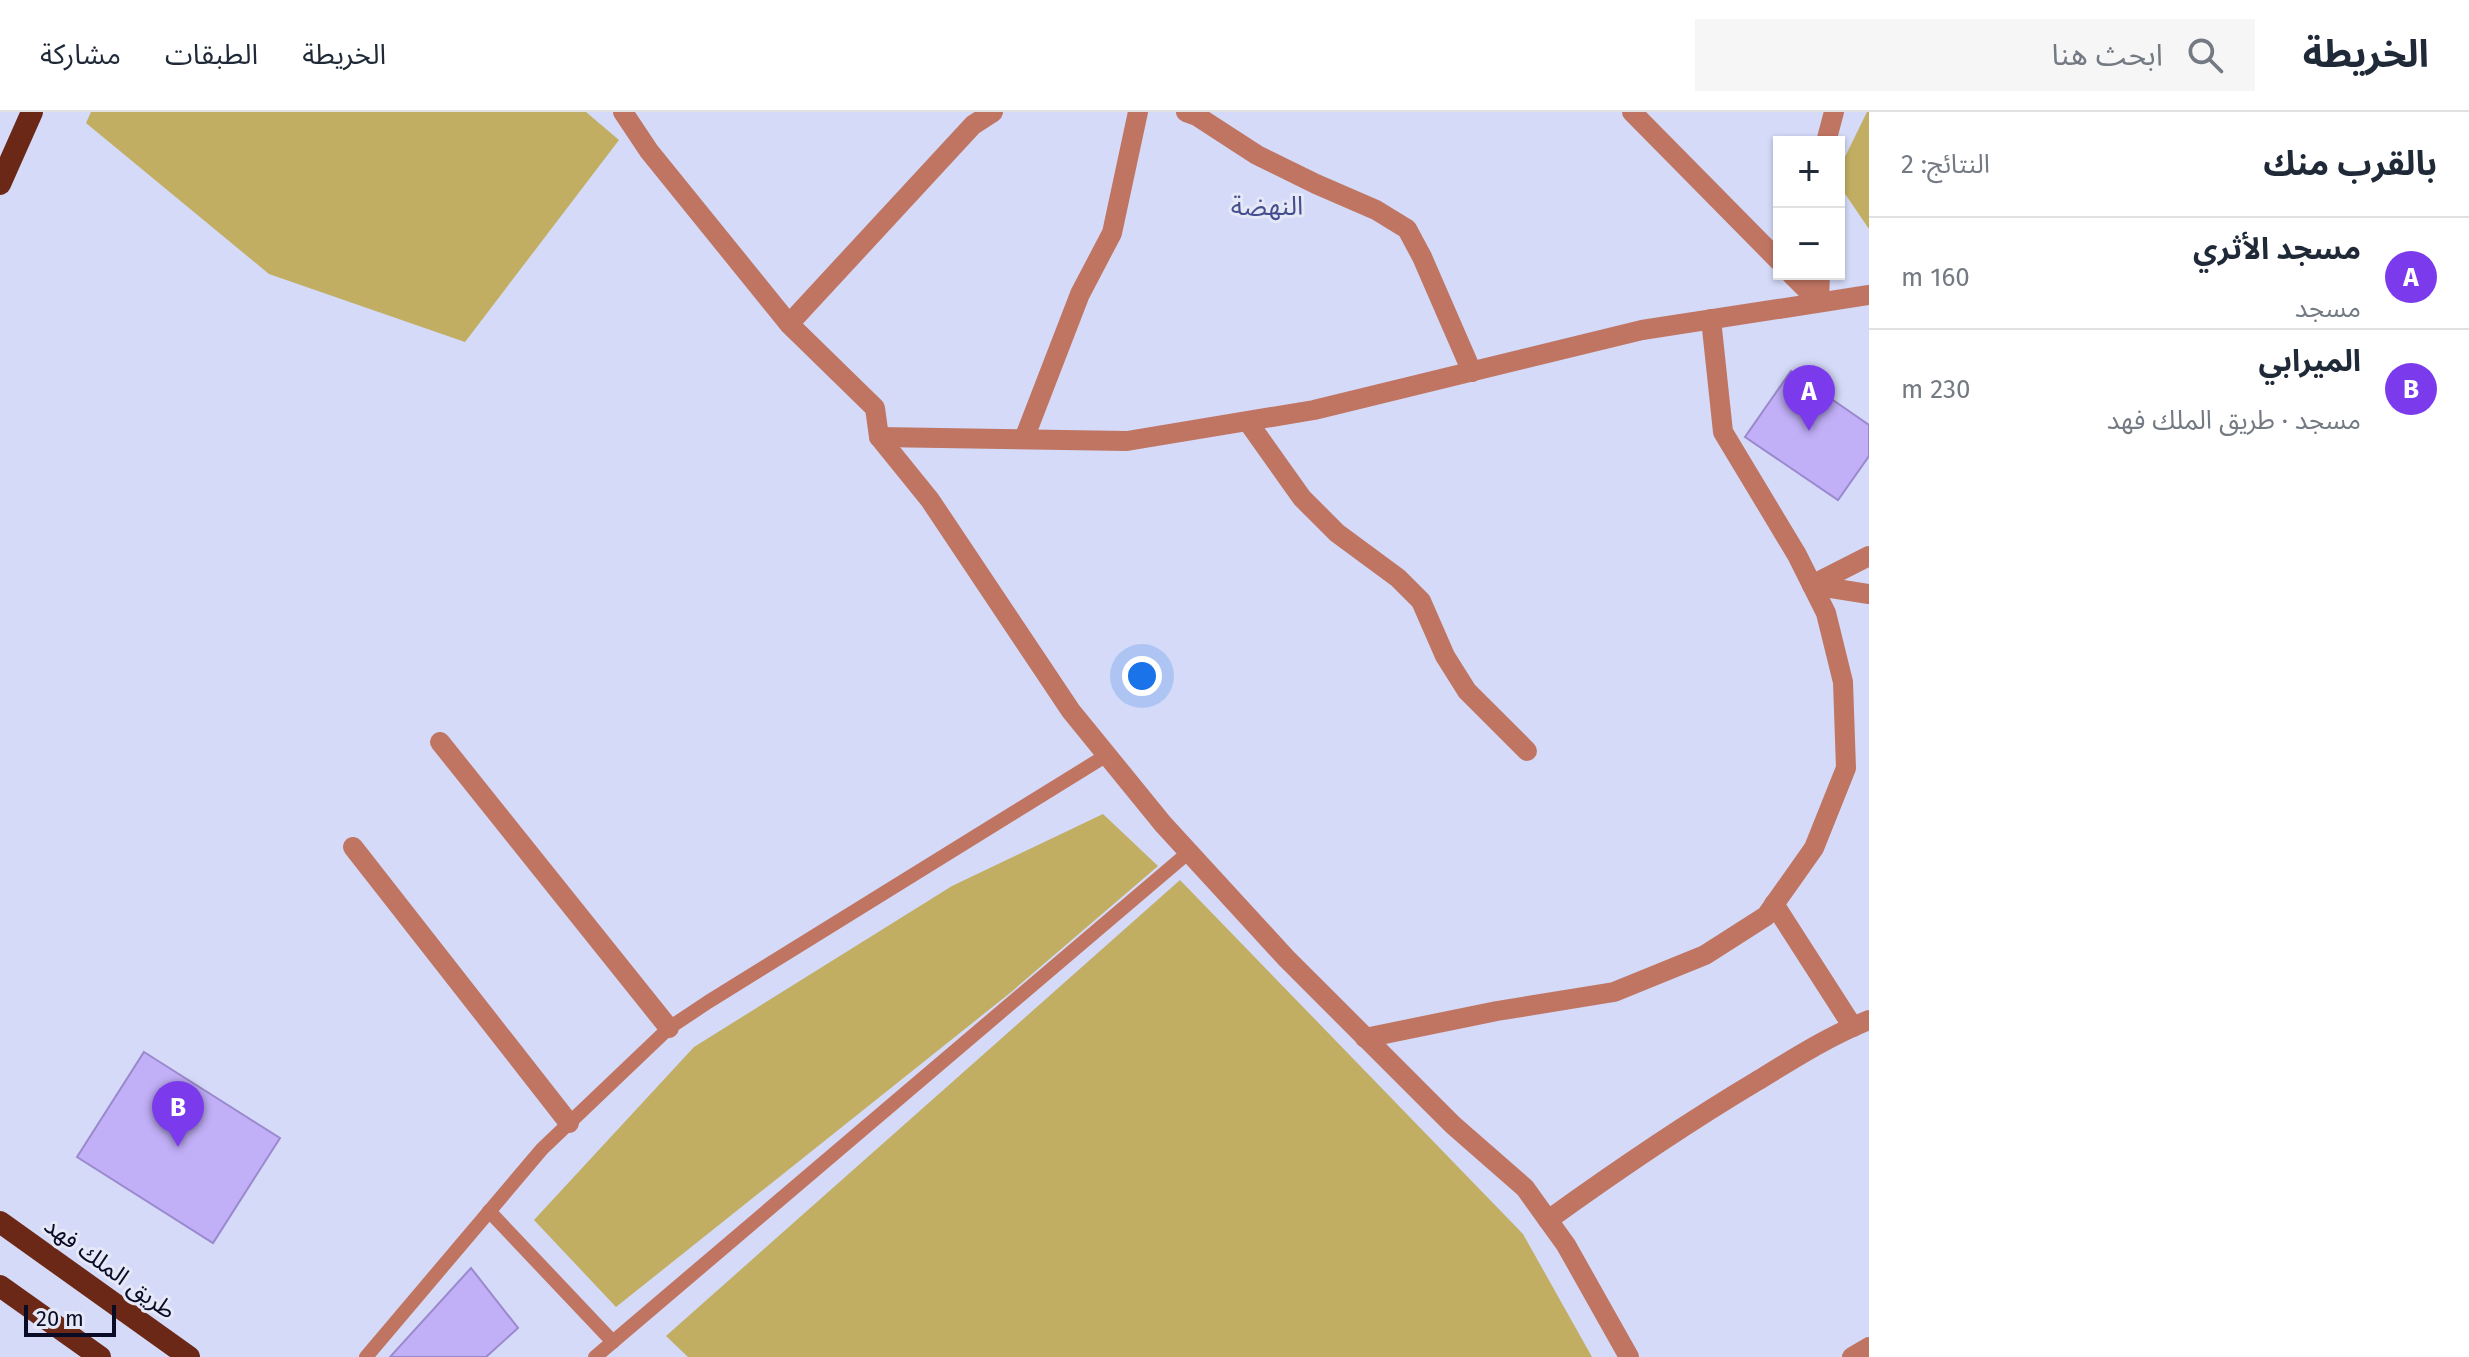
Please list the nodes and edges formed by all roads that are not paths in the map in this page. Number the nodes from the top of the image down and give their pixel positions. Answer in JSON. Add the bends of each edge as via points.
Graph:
{"nodes":[{"id":1,"x":32,"y":112,"type":"edge"},
{"id":2,"x":623,"y":112,"type":"edge"},
{"id":3,"x":993,"y":112,"type":"edge"},
{"id":4,"x":1138,"y":112,"type":"edge"},
{"id":5,"x":1186,"y":112,"type":"edge"},
{"id":6,"x":1632,"y":112,"type":"edge"},
{"id":7,"x":1834,"y":112,"type":"edge"},
{"id":8,"x":1828,"y":136,"type":"edge"},
{"id":9,"x":0,"y":184,"type":"edge"},
{"id":10,"x":1773,"y":255,"type":"edge"},
{"id":11,"x":1797,"y":280,"type":"edge"},
{"id":12,"x":1820,"y":280,"type":"edge"},
{"id":13,"x":1869,"y":295,"type":"edge"},
{"id":14,"x":1819,"y":302,"type":"junction"},
{"id":15,"x":1711,"y":319,"type":"junction"},
{"id":16,"x":789,"y":324,"type":"junction"},
{"id":17,"x":1472,"y":372,"type":"junction"},
{"id":18,"x":1248,"y":422,"type":"junction"},
{"id":19,"x":879,"y":437,"type":"junction"},
{"id":20,"x":1024,"y":439,"type":"junction"},
{"id":21,"x":1869,"y":556,"type":"edge"},
{"id":22,"x":1812,"y":585,"type":"junction"},
{"id":23,"x":1869,"y":594,"type":"edge"},
{"id":24,"x":440,"y":742,"type":"dead end"},
{"id":25,"x":1527,"y":751,"type":"dead end"},
{"id":26,"x":1107,"y":755,"type":"junction"},
{"id":27,"x":353,"y":847,"type":"dead end"},
{"id":28,"x":1189,"y":852,"type":"junction"},
{"id":29,"x":1774,"y":904,"type":"junction"},
{"id":30,"x":1861,"y":1023,"type":"edge"},
{"id":31,"x":669,"y":1028,"type":"junction"},
{"id":32,"x":1365,"y":1038,"type":"junction"},
{"id":33,"x":569,"y":1123,"type":"junction"},
{"id":34,"x":489,"y":1211,"type":"junction"},
{"id":35,"x":1548,"y":1220,"type":"junction"},
{"id":36,"x":0,"y":1222,"type":"edge"},
{"id":37,"x":0,"y":1286,"type":"edge"},
{"id":38,"x":613,"y":1342,"type":"junction"},
{"id":39,"x":1869,"y":1347,"type":"edge"},
{"id":40,"x":100,"y":1357,"type":"edge"},
{"id":41,"x":189,"y":1357,"type":"edge"},
{"id":42,"x":366,"y":1357,"type":"edge"},
{"id":43,"x":595,"y":1357,"type":"edge"},
{"id":44,"x":1629,"y":1357,"type":"edge"},
{"id":45,"x":1852,"y":1357,"type":"edge"}],
"edges":[{"from":1,"to":9,"type":"highway"},
{"from":2,"to":16,"type":"street"},
{"from":3,"to":16,"type":"street","via":[[973,125]]},
{"from":4,"to":20,"type":"street","via":[[1112,233],[1080,294]]},
{"from":5,"to":17,"type":"street","via":[[1257,155],[1407,229]]},
{"from":6,"to":10,"type":"street"},
{"from":7,"to":8,"type":"street"},
{"from":11,"to":14,"type":"street"},
{"from":12,"to":14,"type":"street"},
{"from":13,"to":14,"type":"street"},
{"from":14,"to":15,"type":"street"},
{"from":15,"to":17,"type":"street","via":[[1642,330]]},
{"from":15,"to":22,"type":"street","via":[[1723,432]]},
{"from":16,"to":19,"type":"street","via":[[875,408]]},
{"from":17,"to":18,"type":"street"},
{"from":18,"to":20,"type":"street","via":[[1127,441]]},
{"from":18,"to":25,"type":"street","via":[[1302,498],[1421,601],[1467,691]]},
{"from":19,"to":20,"type":"street"},
{"from":19,"to":26,"type":"street","via":[[930,500],[1071,711]]},
{"from":21,"to":22,"type":"street"},
{"from":22,"to":23,"type":"street"},
{"from":22,"to":29,"type":"street","via":[[1826,613],[1843,682],[1846,768],[1814,848]]},
{"from":24,"to":31,"type":"street"},
{"from":26,"to":28,"type":"street"},
{"from":26,"to":31,"type":"lane"},
{"from":27,"to":33,"type":"street"},
{"from":28,"to":32,"type":"street"},
{"from":28,"to":38,"type":"lane"},
{"from":29,"to":30,"type":"street"},
{"from":29,"to":32,"type":"street","via":[[1766,916],[1705,955],[1614,992]]},
{"from":30,"to":35,"type":"street","via":[[1733,1095]]},
{"from":31,"to":33,"type":"lane"},
{"from":32,"to":35,"type":"street","via":[[1525,1188]]},
{"from":33,"to":34,"type":"lane"},
{"from":34,"to":38,"type":"lane"},
{"from":34,"to":42,"type":"lane"},
{"from":35,"to":44,"type":"street"},
{"from":36,"to":41,"type":"highway","name":"طريق الملك فهد"},
{"from":37,"to":40,"type":"highway"},
{"from":38,"to":43,"type":"lane"},
{"from":39,"to":45,"type":"street"}]}
